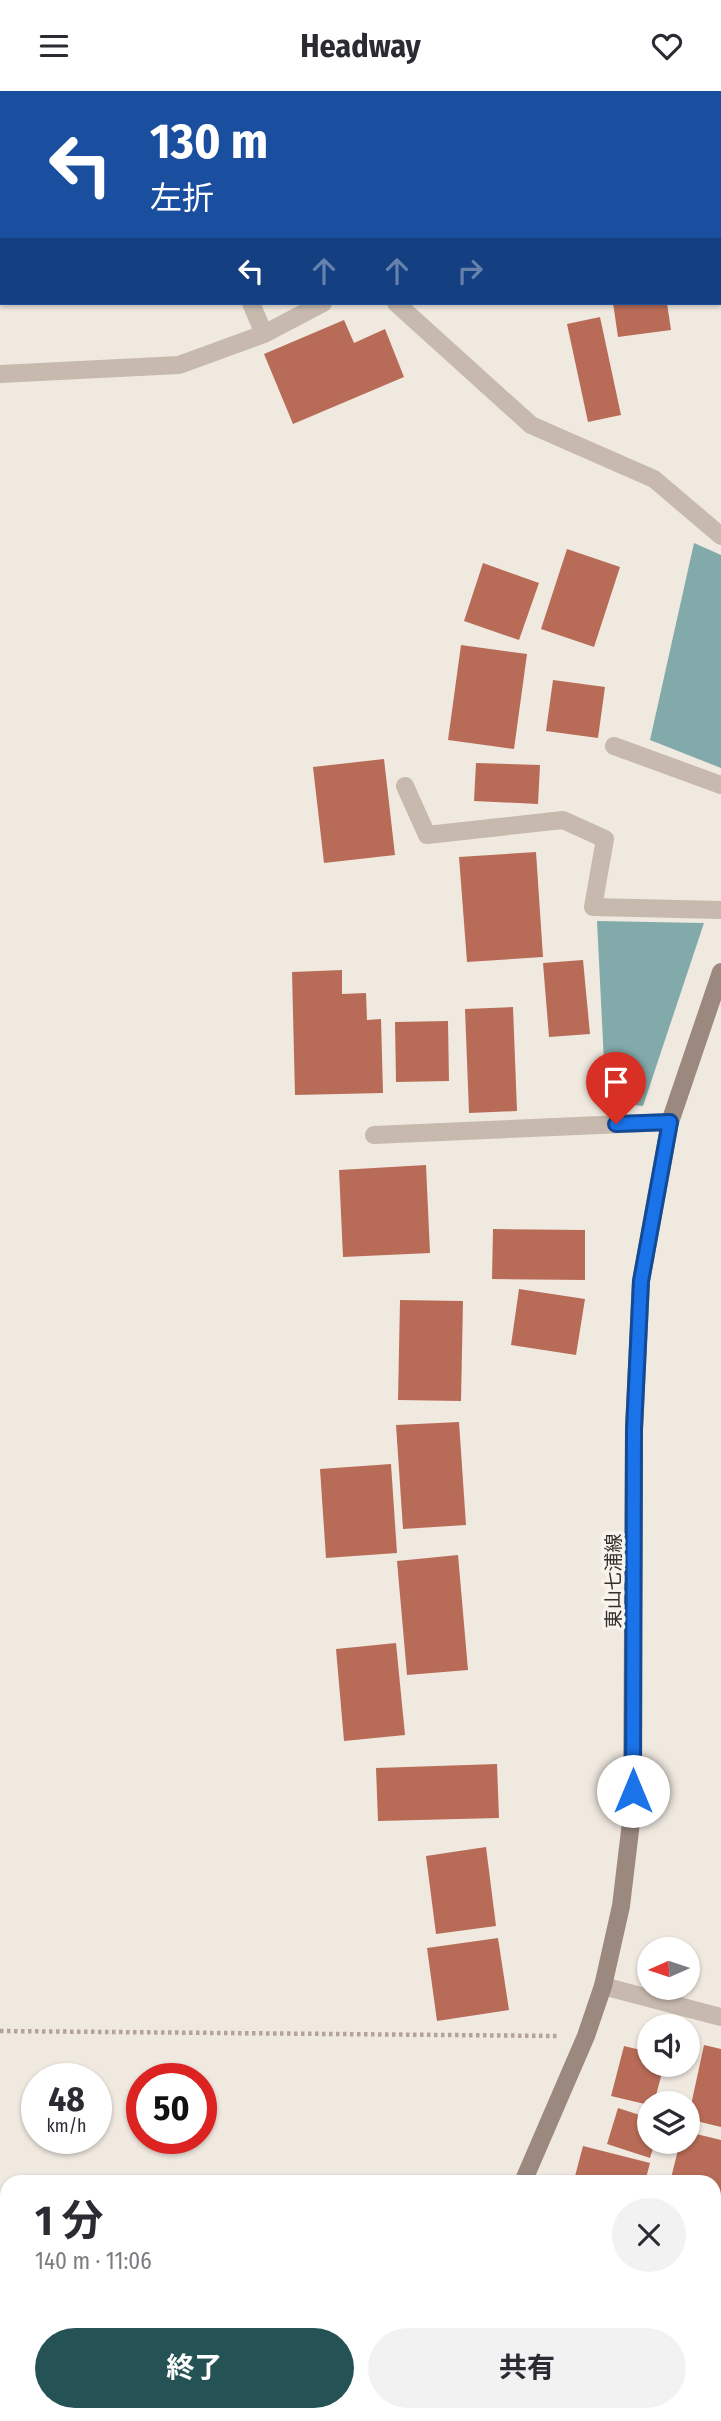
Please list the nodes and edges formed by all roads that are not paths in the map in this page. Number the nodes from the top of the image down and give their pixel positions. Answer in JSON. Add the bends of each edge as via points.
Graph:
{"nodes":[{"id":1,"x":252,"y":305,"type":"edge"},
{"id":2,"x":319,"y":305,"type":"edge"},
{"id":3,"x":398,"y":305,"type":"edge"},
{"id":4,"x":264,"y":334,"type":"junction"},
{"id":5,"x":0,"y":374,"type":"edge"},
{"id":6,"x":721,"y":535,"type":"edge"},
{"id":7,"x":614,"y":746,"type":"dead end"},
{"id":8,"x":721,"y":785,"type":"edge"},
{"id":9,"x":405,"y":786,"type":"dead end"},
{"id":10,"x":721,"y":909,"type":"edge"},
{"id":11,"x":721,"y":972,"type":"edge"},
{"id":12,"x":670,"y":1122,"type":"junction"},
{"id":13,"x":374,"y":1135,"type":"dead end"},
{"id":14,"x":603,"y":1986,"type":"junction"},
{"id":15,"x":721,"y":2017,"type":"edge"},
{"id":16,"x":526,"y":2175,"type":"edge"}],
"edges":[{"from":1,"to":4,"type":"street"},
{"from":2,"to":4,"type":"street"},
{"from":3,"to":6,"type":"street","via":[[531,425],[654,479]]},
{"from":4,"to":5,"type":"street","via":[[179,365]]},
{"from":7,"to":8,"type":"street"},
{"from":9,"to":10,"type":"street","via":[[427,835],[563,820],[605,839],[593,907]]},
{"from":11,"to":12,"type":"main road","name":"東山七浦線"},
{"from":12,"to":13,"type":"street"},
{"from":12,"to":14,"type":"main road","name":"東山七浦線","via":[[641,1281],[634,1429],[632,1814],[621,1906]]},
{"from":14,"to":15,"type":"street"},
{"from":14,"to":16,"type":"main road","name":"東山七浦線"}]}
